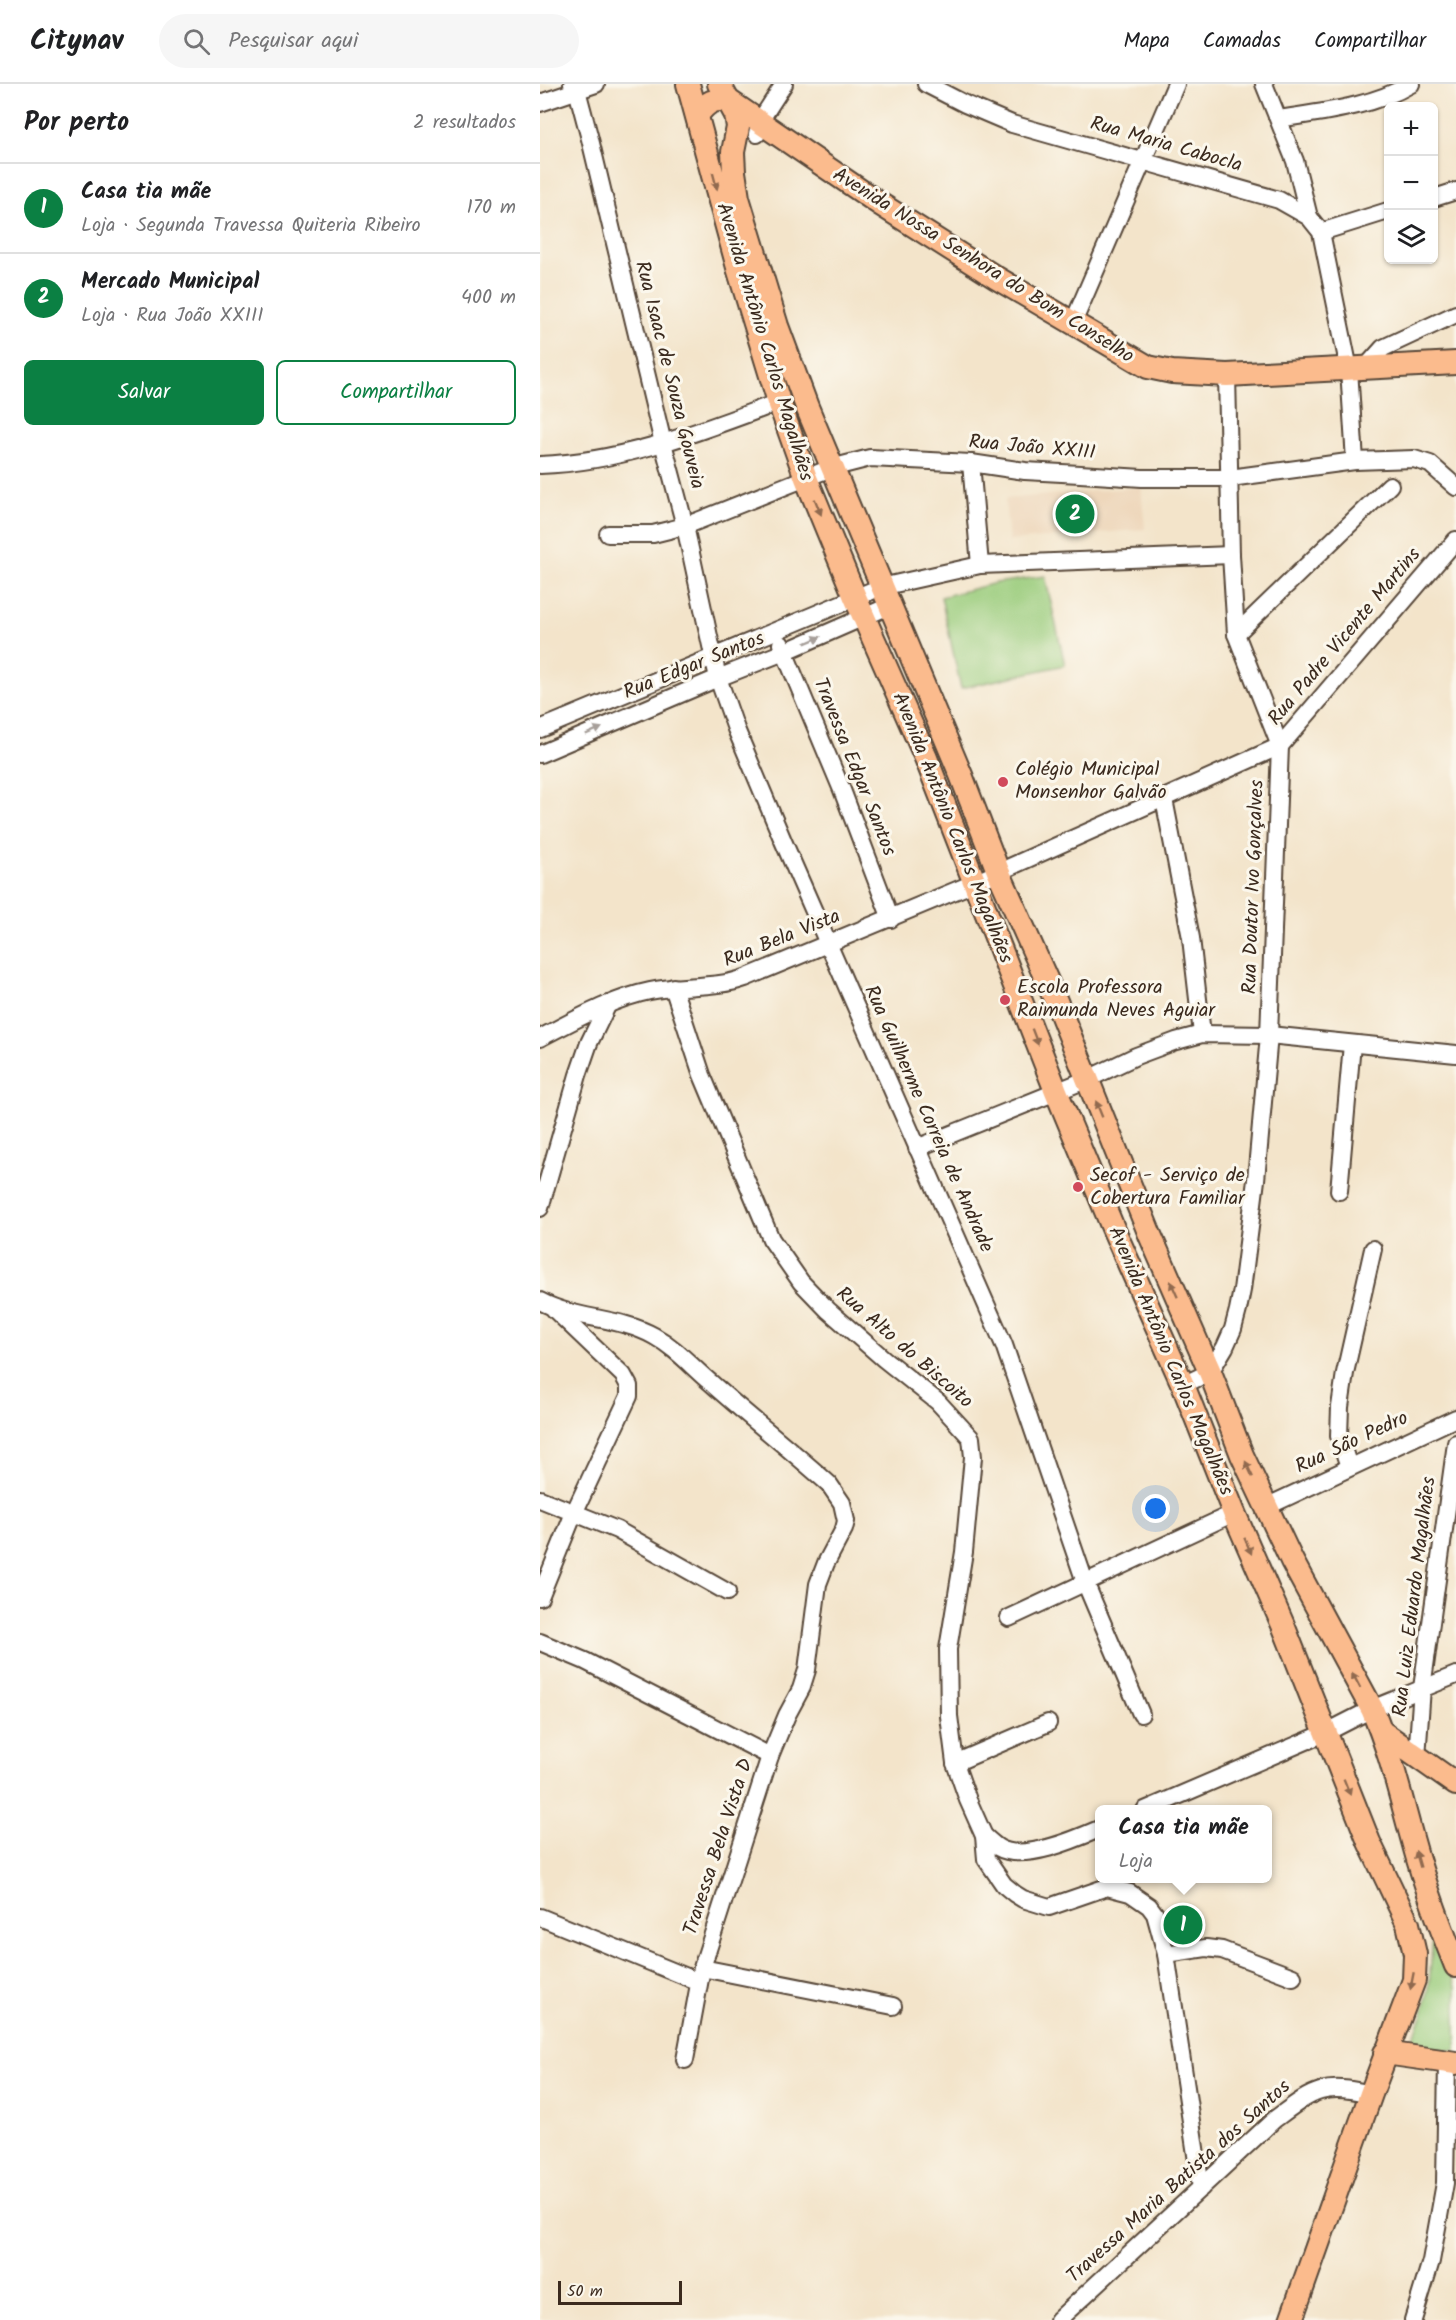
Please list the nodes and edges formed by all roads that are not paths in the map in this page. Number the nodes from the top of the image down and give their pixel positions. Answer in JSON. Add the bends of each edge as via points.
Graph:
{"nodes":[{"id":1,"x":596,"y":84,"type":"edge"},
{"id":2,"x":688,"y":84,"type":"edge"},
{"id":3,"x":784,"y":84,"type":"edge"},
{"id":4,"x":926,"y":84,"type":"edge"},
{"id":5,"x":1176,"y":84,"type":"edge"},
{"id":6,"x":1264,"y":84,"type":"edge"},
{"id":7,"x":1412,"y":84,"type":"edge"},
{"id":8,"x":574,"y":87,"type":"edge"},
{"id":9,"x":724,"y":92,"type":"edge"},
{"id":10,"x":540,"y":103,"type":"edge"},
{"id":11,"x":1279,"y":119,"type":"junction"},
{"id":12,"x":700,"y":125,"type":"junction"},
{"id":13,"x":756,"y":131,"type":"junction"},
{"id":14,"x":1143,"y":160,"type":"junction"},
{"id":15,"x":1456,"y":191,"type":"edge"},
{"id":16,"x":1438,"y":197,"type":"edge"},
{"id":17,"x":1384,"y":213,"type":"edge"},
{"id":18,"x":1309,"y":217,"type":"junction"},
{"id":19,"x":1321,"y":232,"type":"junction"},
{"id":20,"x":1456,"y":314,"type":"edge"},
{"id":21,"x":1073,"y":323,"type":"junction"},
{"id":22,"x":1456,"y":363,"type":"edge"},
{"id":23,"x":1357,"y":368,"type":"junction"},
{"id":24,"x":1227,"y":375,"type":"junction"},
{"id":25,"x":779,"y":402,"type":"junction"},
{"id":26,"x":663,"y":443,"type":"junction"},
{"id":27,"x":1355,"y":461,"type":"junction"},
{"id":28,"x":971,"y":464,"type":"junction"},
{"id":29,"x":540,"y":465,"type":"edge"},
{"id":30,"x":831,"y":468,"type":"junction"},
{"id":31,"x":806,"y":478,"type":"junction"},
{"id":32,"x":1230,"y":478,"type":"junction"},
{"id":33,"x":1390,"y":485,"type":"dead end"},
{"id":34,"x":1456,"y":487,"type":"edge"},
{"id":35,"x":685,"y":526,"type":"junction"},
{"id":36,"x":608,"y":534,"type":"dead end"},
{"id":37,"x":1456,"y":540,"type":"edge"},
{"id":38,"x":1231,"y":555,"type":"junction"},
{"id":39,"x":980,"y":565,"type":"junction"},
{"id":40,"x":855,"y":597,"type":"junction"},
{"id":41,"x":885,"y":597,"type":"junction"},
{"id":42,"x":865,"y":618,"type":"junction"},
{"id":43,"x":776,"y":632,"type":"junction"},
{"id":44,"x":1236,"y":634,"type":"junction"},
{"id":45,"x":784,"y":652,"type":"junction"},
{"id":46,"x":714,"y":658,"type":"junction"},
{"id":47,"x":718,"y":678,"type":"junction"},
{"id":48,"x":540,"y":729,"type":"edge"},
{"id":49,"x":1280,"y":746,"type":"junction"},
{"id":50,"x":540,"y":754,"type":"edge"},
{"id":51,"x":1164,"y":799,"type":"junction"},
{"id":52,"x":998,"y":871,"type":"junction"},
{"id":53,"x":974,"y":883,"type":"junction"},
{"id":54,"x":891,"y":919,"type":"junction"},
{"id":55,"x":828,"y":944,"type":"junction"},
{"id":56,"x":673,"y":987,"type":"junction"},
{"id":57,"x":608,"y":1004,"type":"junction"},
{"id":58,"x":1202,"y":1034,"type":"junction"},
{"id":59,"x":1269,"y":1035,"type":"junction"},
{"id":60,"x":540,"y":1038,"type":"edge"},
{"id":61,"x":1352,"y":1044,"type":"junction"},
{"id":62,"x":1456,"y":1054,"type":"edge"},
{"id":63,"x":1088,"y":1079,"type":"junction"},
{"id":64,"x":1056,"y":1091,"type":"junction"},
{"id":65,"x":917,"y":1148,"type":"junction"},
{"id":66,"x":1338,"y":1191,"type":"dead end"},
{"id":67,"x":540,"y":1208,"type":"edge"},
{"id":68,"x":1373,"y":1249,"type":"dead end"},
{"id":69,"x":547,"y":1305,"type":"edge"},
{"id":70,"x":1210,"y":1372,"type":"junction"},
{"id":71,"x":1183,"y":1385,"type":"junction"},
{"id":72,"x":1456,"y":1418,"type":"edge"},
{"id":73,"x":1456,"y":1443,"type":"edge"},
{"id":74,"x":1349,"y":1467,"type":"junction"},
{"id":75,"x":1453,"y":1488,"type":"edge"},
{"id":76,"x":540,"y":1499,"type":"edge"},
{"id":77,"x":1266,"y":1507,"type":"junction"},
{"id":78,"x":574,"y":1513,"type":"junction"},
{"id":79,"x":1234,"y":1513,"type":"junction"},
{"id":80,"x":1085,"y":1582,"type":"junction"},
{"id":81,"x":727,"y":1593,"type":"dead end"},
{"id":82,"x":540,"y":1597,"type":"edge"},
{"id":83,"x":1009,"y":1618,"type":"dead end"},
{"id":84,"x":540,"y":1642,"type":"edge"},
{"id":85,"x":1456,"y":1675,"type":"edge"},
{"id":86,"x":1422,"y":1688,"type":"junction"},
{"id":87,"x":1372,"y":1709,"type":"junction"},
{"id":88,"x":1141,"y":1714,"type":"dead end"},
{"id":89,"x":1048,"y":1723,"type":"dead end"},
{"id":90,"x":1382,"y":1732,"type":"junction"},
{"id":91,"x":1325,"y":1733,"type":"junction"},
{"id":92,"x":770,"y":1756,"type":"junction"},
{"id":93,"x":955,"y":1762,"type":"junction"},
{"id":94,"x":1425,"y":1762,"type":"junction"},
{"id":95,"x":1456,"y":1768,"type":"edge"},
{"id":96,"x":1456,"y":1784,"type":"edge"},
{"id":97,"x":1154,"y":1805,"type":"edge"},
{"id":98,"x":1095,"y":1831,"type":"edge"},
{"id":99,"x":984,"y":1836,"type":"junction"},
{"id":100,"x":1436,"y":1914,"type":"junction"},
{"id":101,"x":540,"y":1917,"type":"edge"},
{"id":102,"x":1408,"y":1924,"type":"junction"},
{"id":103,"x":1166,"y":1954,"type":"junction"},
{"id":104,"x":1456,"y":1966,"type":"edge"},
{"id":105,"x":701,"y":1975,"type":"junction"},
{"id":106,"x":1293,"y":1977,"type":"dead end"},
{"id":107,"x":893,"y":2006,"type":"dead end"},
{"id":108,"x":1385,"y":2053,"type":"junction"},
{"id":109,"x":684,"y":2060,"type":"dead end"},
{"id":110,"x":1451,"y":2062,"type":"edge"},
{"id":111,"x":1371,"y":2094,"type":"junction"},
{"id":112,"x":1201,"y":2188,"type":"junction"},
{"id":113,"x":1058,"y":2320,"type":"edge"},
{"id":114,"x":1292,"y":2320,"type":"edge"},
{"id":115,"x":1413,"y":2320,"type":"edge"}],
"edges":[{"from":1,"to":8,"type":"street"},
{"from":2,"to":12,"type":"main road","name":"Avenida Antônio Carlos Magalhães"},
{"from":3,"to":13,"type":"street"},
{"from":4,"to":14,"type":"street","name":"Rua Maria Cabocla","via":[[1012,124]]},
{"from":5,"to":14,"type":"street"},
{"from":6,"to":11,"type":"street"},
{"from":7,"to":11,"type":"street","via":[[1337,110]]},
{"from":8,"to":10,"type":"street"},
{"from":8,"to":26,"type":"street","name":"Rua Isaac de Souza Gouveia"},
{"from":9,"to":12,"type":"main road","via":[[720,99],[711,101]]},
{"from":9,"to":13,"type":"main road","name":"Avenida Antônio Carlos Magalhães","via":[[738,127]]},
{"from":11,"to":18,"type":"street"},
{"from":12,"to":13,"type":"main road","name":"Avenida Nossa Senhora do Bom Conselho","via":[[721,138]]},
{"from":12,"to":25,"type":"main road","name":"Avenida Antônio Carlos Magalhães","one_way":true},
{"from":13,"to":21,"type":"main road","name":"Avenida Nossa Senhora do Bom Conselho"},
{"from":13,"to":30,"type":"main road","name":"Avenida Antônio Carlos Magalhães","via":[[734,153],[738,198],[777,326]]},
{"from":14,"to":18,"type":"street","name":"Rua Maria Cabocla","via":[[1279,200]]},
{"from":14,"to":21,"type":"street"},
{"from":15,"to":16,"type":"street"},
{"from":17,"to":19,"type":"street"},
{"from":18,"to":19,"type":"street","name":"Rua Maria Cabocla"},
{"from":19,"to":23,"type":"street"},
{"from":20,"to":23,"type":"street","via":[[1383,348]]},
{"from":21,"to":24,"type":"main road","name":"Avenida Nossa Senhora do Bom Conselho","via":[[1148,367]]},
{"from":22,"to":23,"type":"main road","name":"Avenida Nossa Senhora do Bom Conselho"},
{"from":23,"to":24,"type":"main road","name":"Avenida Nossa Senhora do Bom Conselho"},
{"from":23,"to":27,"type":"street"},
{"from":24,"to":32,"type":"street","name":"Rua Doutor Ivo Gonçalves"},
{"from":25,"to":26,"type":"street"},
{"from":25,"to":31,"type":"main road","name":"Avenida Antônio Carlos Magalhães"},
{"from":26,"to":29,"type":"street","via":[[608,458]]},
{"from":26,"to":35,"type":"street","name":"Rua Isaac de Souza Gouveia"},
{"from":27,"to":32,"type":"street","name":"Rua João XXIII"},
{"from":27,"to":34,"type":"street","name":"Rua João XXIII","via":[[1422,460]]},
{"from":28,"to":30,"type":"street","name":"Rua João XXIII","via":[[870,458]]},
{"from":28,"to":32,"type":"street","name":"Rua João XXIII","via":[[1142,478]]},
{"from":28,"to":39,"type":"street"},
{"from":30,"to":31,"type":"street","name":"Rua João XXIII"},
{"from":30,"to":41,"type":"main road","name":"Avenida Antônio Carlos Magalhães"},
{"from":31,"to":35,"type":"street","name":"Rua João XXIII"},
{"from":31,"to":40,"type":"main road","name":"Avenida Antônio Carlos Magalhães","one_way":true},
{"from":32,"to":38,"type":"street","name":"Rua Doutor Ivo Gonçalves"},
{"from":33,"to":44,"type":"street"},
{"from":35,"to":36,"type":"street","name":"Rua João XXIII","via":[[653,534]]},
{"from":35,"to":46,"type":"street","name":"Rua Isaac de Souza Gouveia"},
{"from":37,"to":49,"type":"street","name":"Rua Padre Vicente Martins"},
{"from":38,"to":39,"type":"street"},
{"from":38,"to":44,"type":"street","name":"Rua Doutor Ivo Gonçalves"},
{"from":39,"to":41,"type":"street"},
{"from":40,"to":41,"type":"street","name":"Rua Edgar Santos"},
{"from":40,"to":42,"type":"main road","name":"Avenida Antônio Carlos Magalhães"},
{"from":40,"to":43,"type":"street","name":"Rua Edgar Santos"},
{"from":41,"to":42,"type":"street","name":"Rua Edgar Santos"},
{"from":41,"to":52,"type":"main road","name":"Avenida Antônio Carlos Magalhães"},
{"from":45,"to":42,"type":"street","name":"Rua Edgar Santos","one_way":true},
{"from":42,"to":53,"type":"main road","name":"Avenida Antônio Carlos Magalhães","via":[[926,758]]},
{"from":43,"to":45,"type":"street","name":"Travessa Edgar Santos"},
{"from":43,"to":46,"type":"street","name":"Rua Edgar Santos"},
{"from":44,"to":49,"type":"street","name":"Rua Doutor Ivo Gonçalves"},
{"from":45,"to":47,"type":"street","name":"Rua Edgar Santos"},
{"from":45,"to":54,"type":"street","name":"Travessa Edgar Santos"},
{"from":46,"to":47,"type":"street","name":"Rua Isaac de Souza Gouveia"},
{"from":46,"to":48,"type":"street","name":"Rua Edgar Santos"},
{"from":50,"to":47,"type":"street","name":"Rua Edgar Santos","one_way":true},
{"from":47,"to":55,"type":"street","name":"Rua Guilherme Correia de Andrade"},
{"from":49,"to":51,"type":"street","name":"Rua Padre Vicente Martins"},
{"from":49,"to":59,"type":"street","name":"Rua Doutor Ivo Gonçalves"},
{"from":51,"to":52,"type":"street","name":"Rua Padre Vicente Martins"},
{"from":51,"to":58,"type":"street","via":[[1191,938]]},
{"from":52,"to":53,"type":"street","name":"Rua Bela Vista"},
{"from":52,"to":63,"type":"main road","name":"Avenida Antônio Carlos Magalhães"},
{"from":53,"to":54,"type":"street","name":"Rua Bela Vista"},
{"from":53,"to":64,"type":"main road","name":"Avenida Antônio Carlos Magalhães","one_way":true},
{"from":54,"to":55,"type":"street","name":"Rua Bela Vista"},
{"from":55,"to":56,"type":"street","name":"Rua Bela Vista","via":[[725,985]]},
{"from":55,"to":65,"type":"street","name":"Rua Guilherme Correia de Andrade"},
{"from":56,"to":57,"type":"street","name":"Rua Bela Vista"},
{"from":56,"to":93,"type":"street","name":"Rua Alto do Biscoito","via":[[702,1075],[771,1239],[801,1282],[828,1310],[938,1402],[971,1438],[974,1457],[964,1552],[948,1649],[949,1716]]},
{"from":57,"to":60,"type":"street","name":"Rua Bela Vista"},
{"from":57,"to":67,"type":"street","via":[[578,1075]]},
{"from":58,"to":59,"type":"street"},
{"from":58,"to":63,"type":"street","via":[[1136,1056]]},
{"from":59,"to":61,"type":"street"},
{"from":59,"to":70,"type":"street","name":"Rua Doutor Ivo Gonçalves","via":[[1242,1290],[1233,1329]]},
{"from":61,"to":62,"type":"street"},
{"from":61,"to":66,"type":"street"},
{"from":63,"to":64,"type":"street"},
{"from":70,"to":63,"type":"main road","name":"Avenida Antônio Carlos Magalhães","one_way":true},
{"from":64,"to":65,"type":"street"},
{"from":64,"to":71,"type":"main road","name":"Avenida Antônio Carlos Magalhães"},
{"from":65,"to":80,"type":"street","name":"Rua Guilherme Correia de Andrade","via":[[1004,1345]]},
{"from":68,"to":74,"type":"street","via":[[1340,1407],[1339,1436]]},
{"from":69,"to":78,"type":"street","via":[[623,1375],[629,1386],[626,1405]]},
{"from":69,"to":92,"type":"street","via":[[626,1324],[675,1348],[829,1484],[842,1503],[846,1521],[818,1584],[804,1679]]},
{"from":70,"to":71,"type":"street"},
{"from":77,"to":70,"type":"main road","name":"Avenida Antônio Carlos Magalhães","one_way":true},
{"from":71,"to":79,"type":"main road","name":"Avenida Antônio Carlos Magalhães"},
{"from":72,"to":74,"type":"street","name":"Rua São Pedro"},
{"from":73,"to":75,"type":"street","name":"Rua Luiz Eduardo Magalhães"},
{"from":74,"to":77,"type":"street","name":"Rua São Pedro"},
{"from":75,"to":86,"type":"street","name":"Rua Luiz Eduardo Magalhães"},
{"from":76,"to":78,"type":"street"},
{"from":87,"to":77,"type":"main road","name":"Avenida Antônio Carlos Magalhães","one_way":true},
{"from":78,"to":81,"type":"street","via":[[642,1543]]},
{"from":78,"to":82,"type":"street"},
{"from":79,"to":80,"type":"street"},
{"from":79,"to":91,"type":"main road","name":"Avenida Antônio Carlos Magalhães","one_way":true},
{"from":80,"to":83,"type":"street"},
{"from":80,"to":88,"type":"street","name":"Rua Guilherme Correia de Andrade"},
{"from":84,"to":92,"type":"street","name":"Travessa Bela Vista D"},
{"from":85,"to":86,"type":"street"},
{"from":86,"to":87,"type":"street"},
{"from":86,"to":94,"type":"street","name":"Rua Luiz Eduardo Magalhães"},
{"from":87,"to":90,"type":"main road","name":"Avenida Antônio Carlos Magalhães"},
{"from":87,"to":91,"type":"street"},
{"from":89,"to":93,"type":"street"},
{"from":90,"to":94,"type":"main road"},
{"from":100,"to":90,"type":"main road","name":"Avenida Antônio Carlos Magalhães","one_way":true},
{"from":91,"to":97,"type":"street"},
{"from":91,"to":102,"type":"main road","name":"Avenida Antônio Carlos Magalhães","one_way":true,"via":[[1369,1842]]},
{"from":92,"to":105,"type":"street","name":"Travessa Bela Vista D"},
{"from":93,"to":99,"type":"street","name":"Rua Alto do Biscoito"},
{"from":94,"to":95,"type":"street"},
{"from":94,"to":96,"type":"main road"},
{"from":98,"to":99,"type":"street","via":[[1025,1852],[1000,1849]]},
{"from":99,"to":103,"type":"street","name":"Rua Alto do Biscoito","via":[[986,1859],[1015,1894],[1049,1907],[1107,1887],[1130,1893],[1155,1914]]},
{"from":100,"to":102,"type":"main road"},
{"from":100,"to":104,"type":"main road","name":"Avenida Antônio Carlos Magalhães"},
{"from":101,"to":105,"type":"street"},
{"from":102,"to":108,"type":"main road","name":"Avenida Antônio Carlos Magalhães","one_way":true,"via":[[1415,1954],[1414,1980]]},
{"from":103,"to":106,"type":"street","via":[[1206,1948],[1222,1950]]},
{"from":103,"to":112,"type":"street","name":"Rua Alto do Biscoito"},
{"from":105,"to":107,"type":"street"},
{"from":105,"to":109,"type":"street","name":"Travessa Bela Vista D"},
{"from":108,"to":110,"type":"main road"},
{"from":108,"to":111,"type":"main road","name":"Avenida Antônio Carlos Magalhães"},
{"from":110,"to":115,"type":"street","via":[[1445,2183],[1431,2261]]},
{"from":111,"to":112,"type":"street","name":"Travessa Maria Batista dos Santos","via":[[1346,2088],[1308,2095],[1275,2119]]},
{"from":111,"to":114,"type":"main road","name":"Avenida Antônio Carlos Magalhães"},
{"from":112,"to":113,"type":"street","name":"Travessa Maria Batista dos Santos"}]}
